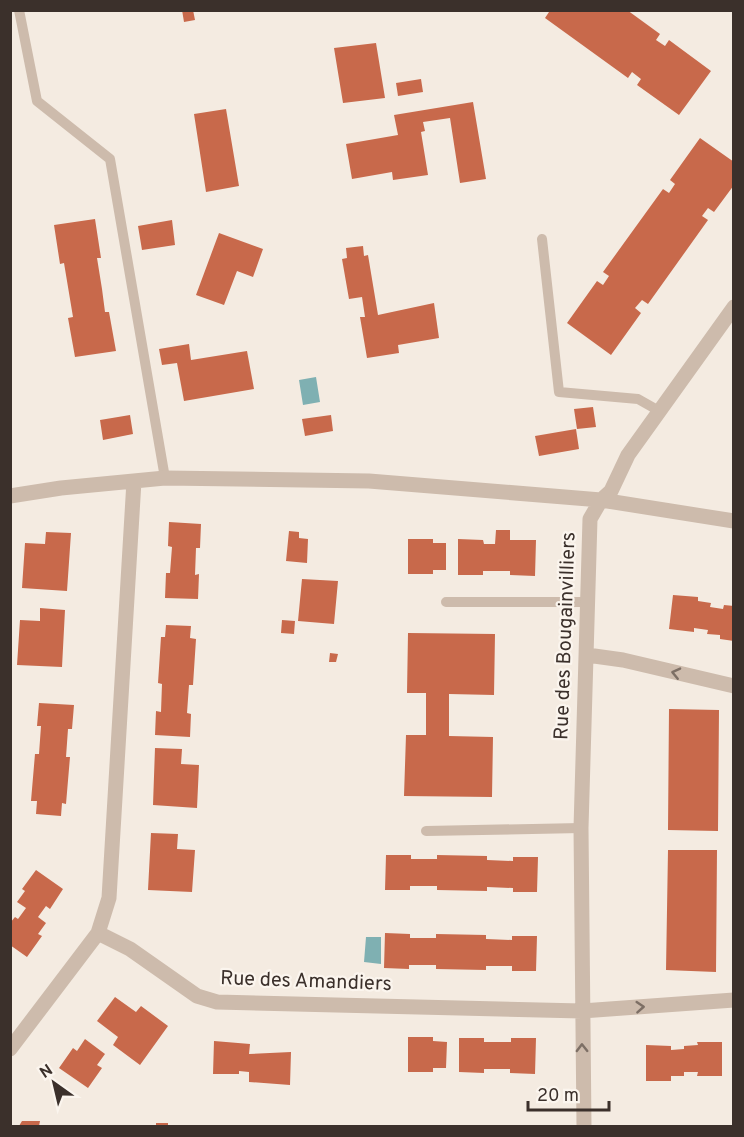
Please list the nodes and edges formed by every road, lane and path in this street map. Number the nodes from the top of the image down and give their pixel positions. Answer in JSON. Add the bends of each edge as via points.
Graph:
{"nodes":[{"id":1,"x":19,"y":10,"type":"edge"},
{"id":2,"x":542,"y":239,"type":"dead end"},
{"id":3,"x":734,"y":307,"type":"edge"},
{"id":4,"x":661,"y":411,"type":"junction"},
{"id":5,"x":165,"y":478,"type":"junction"},
{"id":6,"x":134,"y":481,"type":"junction"},
{"id":7,"x":10,"y":496,"type":"edge"},
{"id":8,"x":601,"y":500,"type":"junction"},
{"id":9,"x":734,"y":521,"type":"edge"},
{"id":10,"x":446,"y":602,"type":"dead end"},
{"id":11,"x":588,"y":602,"type":"junction"},
{"id":12,"x":587,"y":656,"type":"junction"},
{"id":13,"x":734,"y":686,"type":"edge"},
{"id":14,"x":580,"y":828,"type":"junction"},
{"id":15,"x":426,"y":831,"type":"dead end"},
{"id":16,"x":98,"y":933,"type":"junction"},
{"id":17,"x":734,"y":1000,"type":"edge"},
{"id":18,"x":582,"y":1011,"type":"junction"},
{"id":19,"x":10,"y":1049,"type":"edge"},
{"id":20,"x":584,"y":1126,"type":"edge"}],
"edges":[{"from":1,"to":5,"type":"lane","via":[[37,101],[110,159]]},
{"from":2,"to":4,"type":"lane","via":[[559,392],[638,399]]},
{"from":3,"to":4,"type":"street","name":"Rue des Bougainvilliers"},
{"from":4,"to":8,"type":"street","name":"Rue des Bougainvilliers","via":[[628,455],[611,491]]},
{"from":5,"to":6,"type":"street"},
{"from":5,"to":8,"type":"street","via":[[369,481]]},
{"from":6,"to":7,"type":"street"},
{"from":6,"to":16,"type":"street","via":[[109,898]]},
{"from":8,"to":9,"type":"street"},
{"from":8,"to":11,"type":"street","name":"Rue des Bougainvilliers","via":[[590,519]]},
{"from":10,"to":11,"type":"lane"},
{"from":11,"to":12,"type":"street","name":"Rue des Bougainvilliers"},
{"from":13,"to":12,"type":"street","one_way":true,"via":[[623,660]]},
{"from":12,"to":14,"type":"street","name":"Rue des Bougainvilliers"},
{"from":14,"to":15,"type":"lane"},
{"from":14,"to":18,"type":"street","name":"Rue des Bougainvilliers"},
{"from":16,"to":18,"type":"street","name":"Rue des Amandiers","via":[[130,949],[197,996],[217,1002]]},
{"from":16,"to":19,"type":"street"},
{"from":18,"to":17,"type":"street","name":"Rue des Amandiers","one_way":true},
{"from":20,"to":18,"type":"street","name":"Rue des Bougainvilliers","one_way":true}]}
